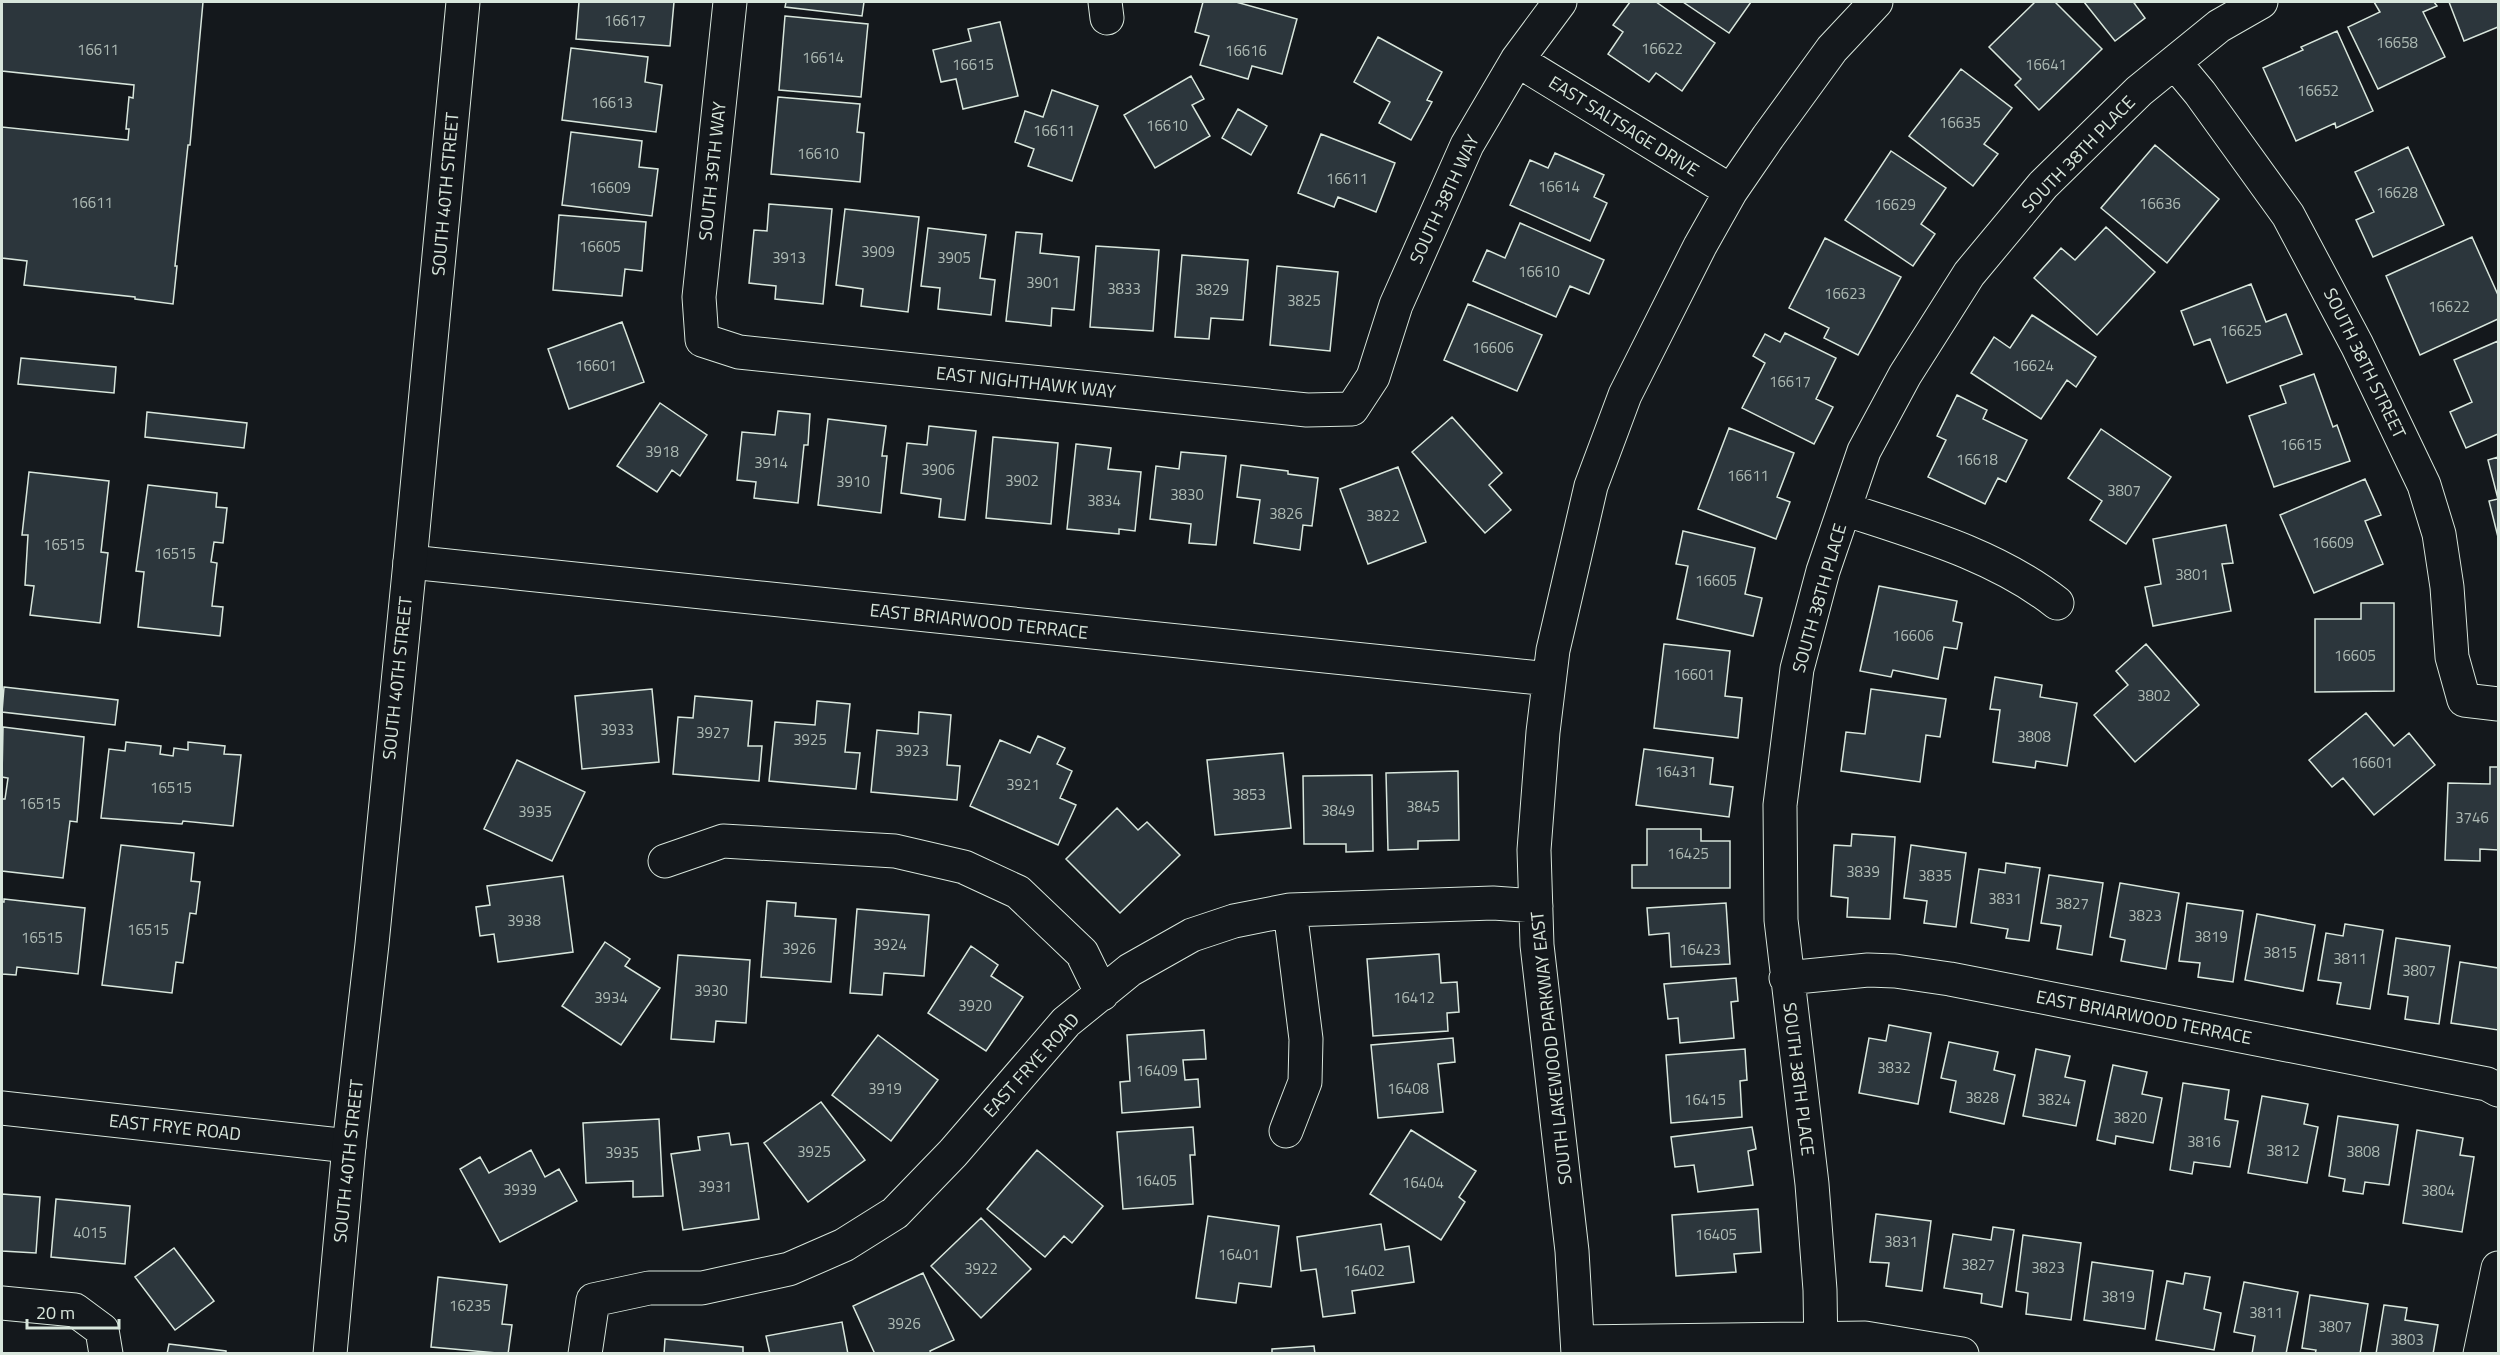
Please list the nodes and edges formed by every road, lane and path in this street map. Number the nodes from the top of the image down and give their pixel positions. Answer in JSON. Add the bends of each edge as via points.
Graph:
{"nodes":[{"id":1,"x":463,"y":2,"type":"edge"},
{"id":2,"x":730,"y":2,"type":"edge"},
{"id":3,"x":1560,"y":2,"type":"edge"},
{"id":4,"x":1875,"y":2,"type":"edge"},
{"id":5,"x":2261,"y":2,"type":"edge"},
{"id":6,"x":1517,"y":60,"type":"junction"},
{"id":7,"x":2175,"y":63,"type":"junction"},
{"id":8,"x":1731,"y":191,"type":"junction"},
{"id":9,"x":702,"y":340,"type":"joint"},
{"id":10,"x":1352,"y":409,"type":"joint"},
{"id":11,"x":1845,"y":509,"type":"junction"},
{"id":12,"x":410,"y":562,"type":"junction"},
{"id":13,"x":2057,"y":603,"type":"dead end"},
{"id":14,"x":1549,"y":679,"type":"junction"},
{"id":15,"x":2499,"y":704,"type":"edge"},
{"id":16,"x":665,"y":861,"type":"dead end"},
{"id":17,"x":1536,"y":906,"type":"junction"},
{"id":18,"x":1290,"y":910,"type":"junction"},
{"id":19,"x":1786,"y":978,"type":"junction"},
{"id":20,"x":1102,"y":994,"type":"junction"},
{"id":21,"x":2499,"y":1090,"type":"edge"},
{"id":22,"x":2,"y":1108,"type":"edge"},
{"id":23,"x":1286,"y":1131,"type":"dead end"},
{"id":24,"x":349,"y":1146,"type":"junction"},
{"id":25,"x":2499,"y":1268,"type":"edge"},
{"id":26,"x":2,"y":1303,"type":"edge"},
{"id":27,"x":104,"y":1342,"type":"edge"},
{"id":28,"x":1821,"y":1346,"type":"edge"},
{"id":29,"x":1578,"y":1348,"type":"edge"},
{"id":30,"x":330,"y":1353,"type":"edge"},
{"id":31,"x":585,"y":1353,"type":"edge"},
{"id":32,"x":1962,"y":1353,"type":"edge"},
{"id":33,"x":2480,"y":1353,"type":"edge"}],
"edges":[{"from":1,"to":12,"type":"street","name":"SOUTH 40TH STREET"},
{"from":2,"to":9,"type":"street","name":"SOUTH 39TH WAY","via":[[699,297]]},
{"from":3,"to":6,"type":"street","name":"SOUTH 38TH WAY"},
{"from":4,"to":8,"type":"street","name":"SOUTH LAKEWOOD PARKWAY EAST","via":[[1832,49]]},
{"from":5,"to":7,"type":"street","name":"SOUTH 38TH PLACE","via":[[2219,26]]},
{"from":6,"to":8,"type":"street","name":"EAST SALTSAGE DRIVE"},
{"from":6,"to":10,"type":"street","name":"SOUTH 38TH WAY","via":[[1467,145],[1396,305],[1373,377]]},
{"from":7,"to":11,"type":"street","name":"SOUTH 38TH PLACE","via":[[2139,91],[2043,185],[1969,274],[1900,384],[1864,451]]},
{"from":7,"to":15,"type":"street","name":"SOUTH 38TH STREET","via":[[2288,215],[2357,345],[2424,485],[2439,534],[2452,657],[2464,700]]},
{"from":8,"to":14,"type":"street","name":"SOUTH LAKEWOOD PARKWAY EAST","via":[[1621,405],[1591,486]]},
{"from":9,"to":10,"type":"street","name":"EAST NIGHTHAWK WAY","via":[[739,352],[1307,410]]},
{"from":11,"to":13,"type":"street","via":[[1994,563]]},
{"from":11,"to":19,"type":"street","name":"SOUTH 38TH PLACE","via":[[1823,571],[1794,692],[1780,805]]},
{"from":12,"to":14,"type":"street","name":"EAST BRIARWOOD TERRACE"},
{"from":12,"to":24,"type":"street","name":"SOUTH 40TH STREET"},
{"from":14,"to":17,"type":"street","name":"SOUTH LAKEWOOD PARKWAY EAST","via":[[1534,850]]},
{"from":16,"to":20,"type":"street","via":[[723,842],[895,851],[964,867],[1018,892],[1082,953]]},
{"from":17,"to":18,"type":"street","name":"EAST FRYE ROAD","via":[[1493,903]]},
{"from":17,"to":29,"type":"street","name":"SOUTH LAKEWOOD PARKWAY EAST","via":[[1537,945],[1572,1251]]},
{"from":18,"to":20,"type":"street","name":"EAST FRYE ROAD","via":[[1234,921],[1192,935],[1130,970]]},
{"from":18,"to":23,"type":"street","via":[[1305,1039],[1305,1082]]},
{"from":19,"to":21,"type":"street","name":"EAST BRIARWOOD TERRACE","via":[[1868,970],[1950,979],[2476,1082]]},
{"from":19,"to":28,"type":"street","name":"SOUTH 38TH PLACE","via":[[1812,1184]]},
{"from":20,"to":31,"type":"street","name":"EAST FRYE ROAD","via":[[1066,1022],[953,1153],[895,1213],[844,1245],[789,1269],[702,1288],[649,1288],[593,1300]]},
{"from":22,"to":24,"type":"street","name":"EAST FRYE ROAD"},
{"from":24,"to":30,"type":"street","name":"SOUTH 40TH STREET"},
{"from":25,"to":33,"type":"street"},
{"from":26,"to":27,"type":"street","via":[[75,1310]]},
{"from":28,"to":29,"type":"street"},
{"from":28,"to":32,"type":"street","via":[[1865,1338]]}]}
